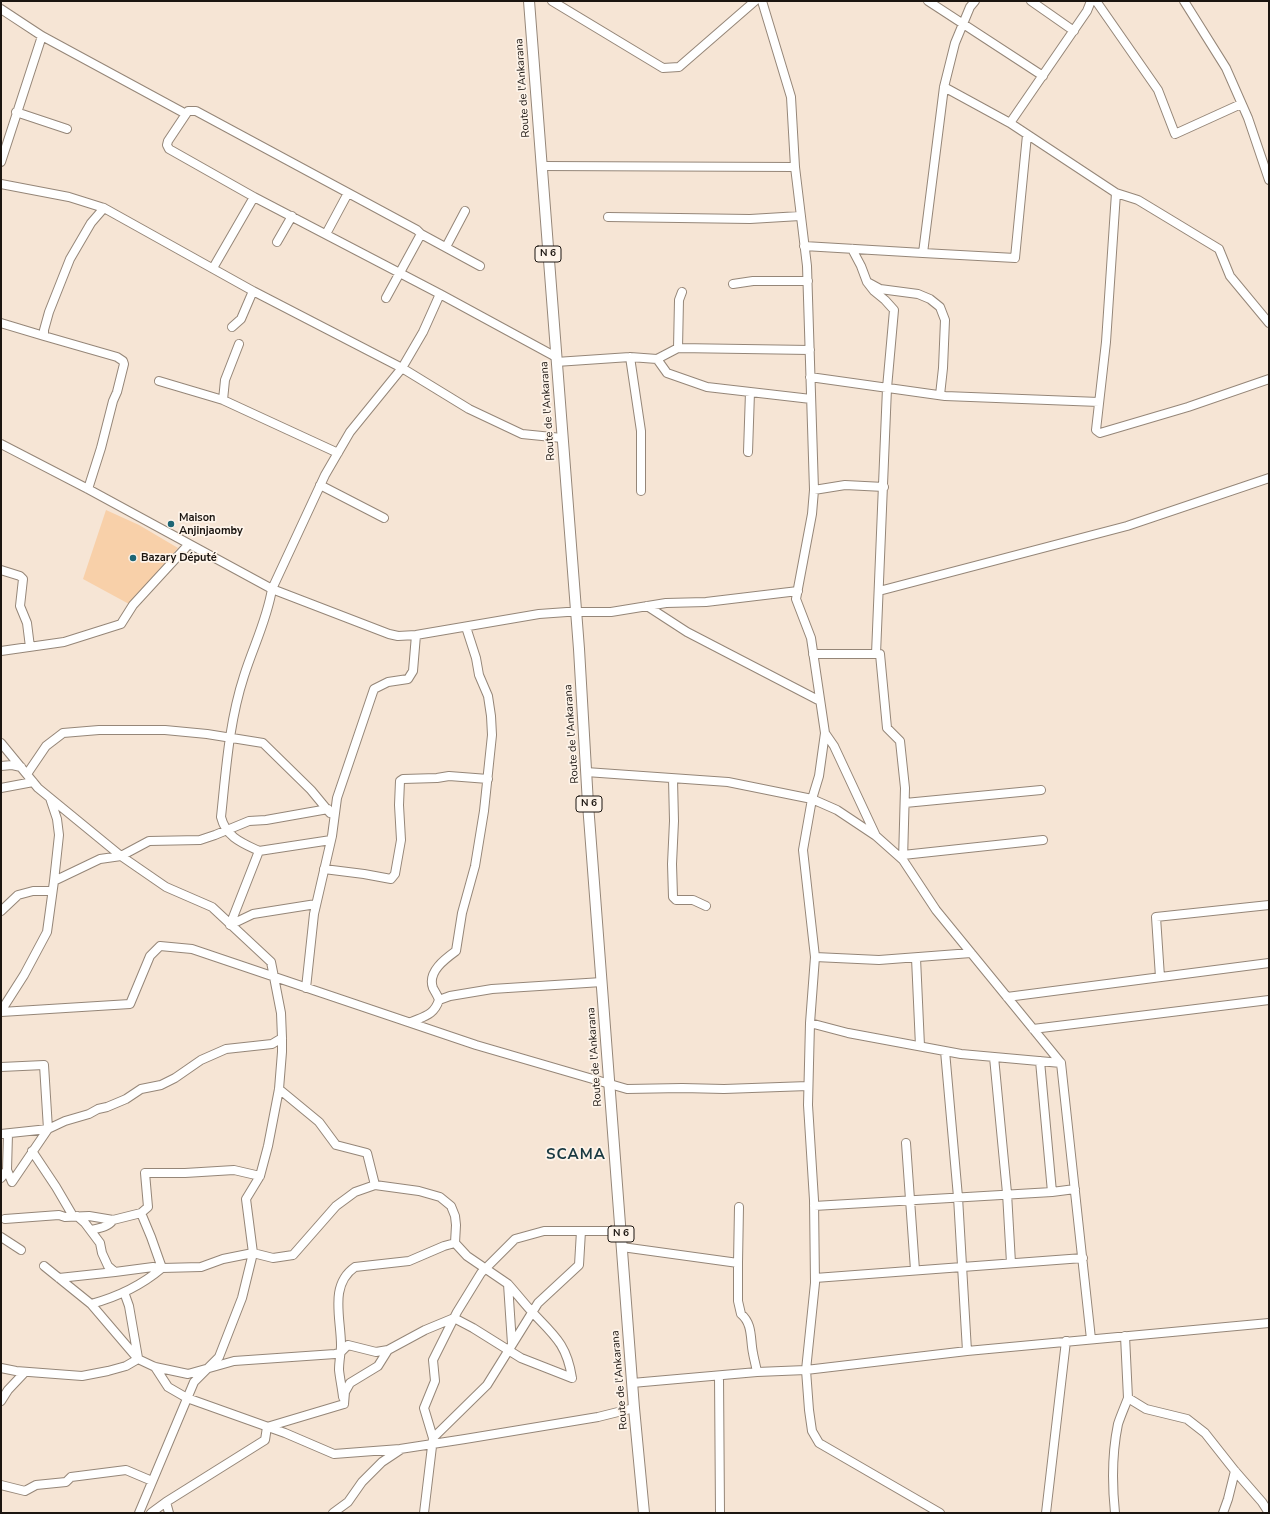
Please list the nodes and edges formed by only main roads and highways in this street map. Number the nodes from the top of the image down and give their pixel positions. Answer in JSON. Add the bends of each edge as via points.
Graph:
{"nodes":[{"id":1,"x":528,"y":1,"type":"edge"},
{"id":2,"x":644,"y":1513,"type":"edge"}],
"edges":[{"from":1,"to":2,"type":"main road","name":"Route de l'Ankarana","number":"N 6","via":[[576,612],[620,1231]]}]}
